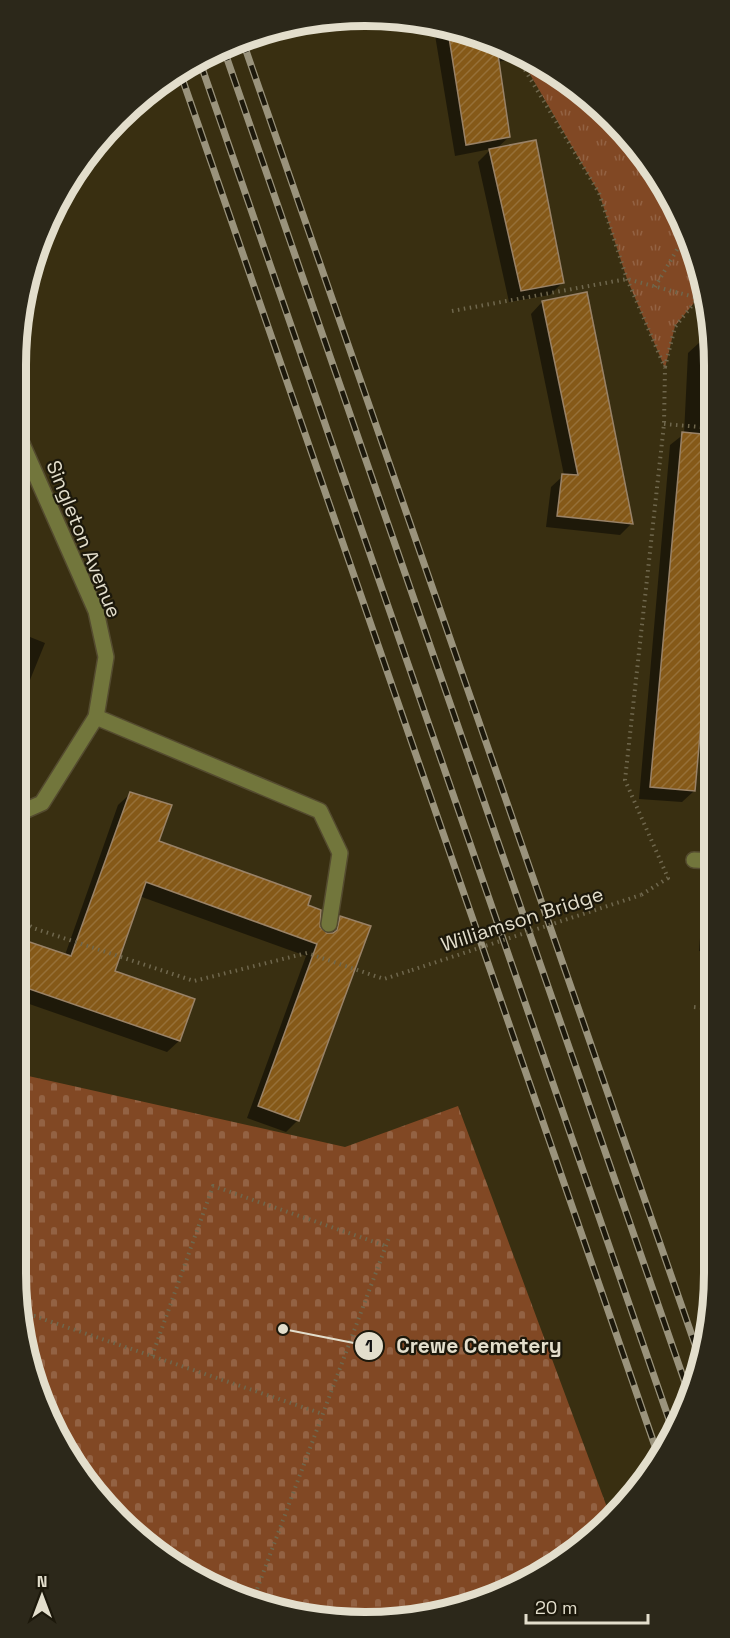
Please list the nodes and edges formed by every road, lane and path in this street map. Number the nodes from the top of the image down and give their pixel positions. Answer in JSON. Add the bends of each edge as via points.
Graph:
{"nodes":[{"id":1,"x":522,"y":64,"type":"edge"},
{"id":2,"x":681,"y":242,"type":"edge"},
{"id":3,"x":627,"y":279,"type":"junction"},
{"id":4,"x":655,"y":287,"type":"junction"},
{"id":5,"x":698,"y":298,"type":"joint"},
{"id":6,"x":452,"y":311,"type":"dead end"},
{"id":7,"x":665,"y":368,"type":"junction"},
{"id":8,"x":664,"y":424,"type":"junction"},
{"id":9,"x":704,"y":427,"type":"edge"},
{"id":10,"x":26,"y":453,"type":"edge"},
{"id":11,"x":96,"y":717,"type":"junction"},
{"id":12,"x":26,"y":810,"type":"edge"},
{"id":13,"x":694,"y":860,"type":"dead end"},
{"id":14,"x":704,"y":860,"type":"edge"},
{"id":15,"x":26,"y":923,"type":"edge"},
{"id":16,"x":329,"y":924,"type":"dead end"},
{"id":17,"x":694,"y":1007,"type":"dead end"},
{"id":18,"x":704,"y":1008,"type":"edge"},
{"id":19,"x":390,"y":1235,"type":"dead end"},
{"id":20,"x":386,"y":1246,"type":"junction"},
{"id":21,"x":28,"y":1317,"type":"edge"},
{"id":22,"x":152,"y":1356,"type":"junction"},
{"id":23,"x":323,"y":1414,"type":"junction"},
{"id":24,"x":255,"y":1594,"type":"edge"}],
"edges":[{"from":1,"to":3,"type":"path","via":[[599,193]]},
{"from":2,"to":4,"type":"path"},
{"from":3,"to":4,"type":"path"},
{"from":3,"to":6,"type":"path"},
{"from":3,"to":7,"type":"path"},
{"from":4,"to":5,"type":"path"},
{"from":5,"to":7,"type":"path","via":[[675,327]]},
{"from":7,"to":8,"type":"path"},
{"from":8,"to":9,"type":"path"},
{"from":8,"to":15,"type":"path","name":"Williamson Bridge","bridge":true,"via":[[625,780],[668,878],[641,895],[384,979],[307,953],[194,981]]},
{"from":10,"to":11,"type":"street","name":"Singleton Avenue","via":[[96,611],[106,657]]},
{"from":11,"to":12,"type":"street","name":"Singleton Avenue","via":[[42,803]]},
{"from":11,"to":16,"type":"street","via":[[320,812],[340,853]]},
{"from":13,"to":14,"type":"street"},
{"from":17,"to":18,"type":"path"},
{"from":19,"to":20,"type":"path"},
{"from":20,"to":22,"type":"path","via":[[213,1186]]},
{"from":20,"to":23,"type":"path"},
{"from":21,"to":22,"type":"path"},
{"from":22,"to":23,"type":"path"},
{"from":23,"to":24,"type":"path"}]}
